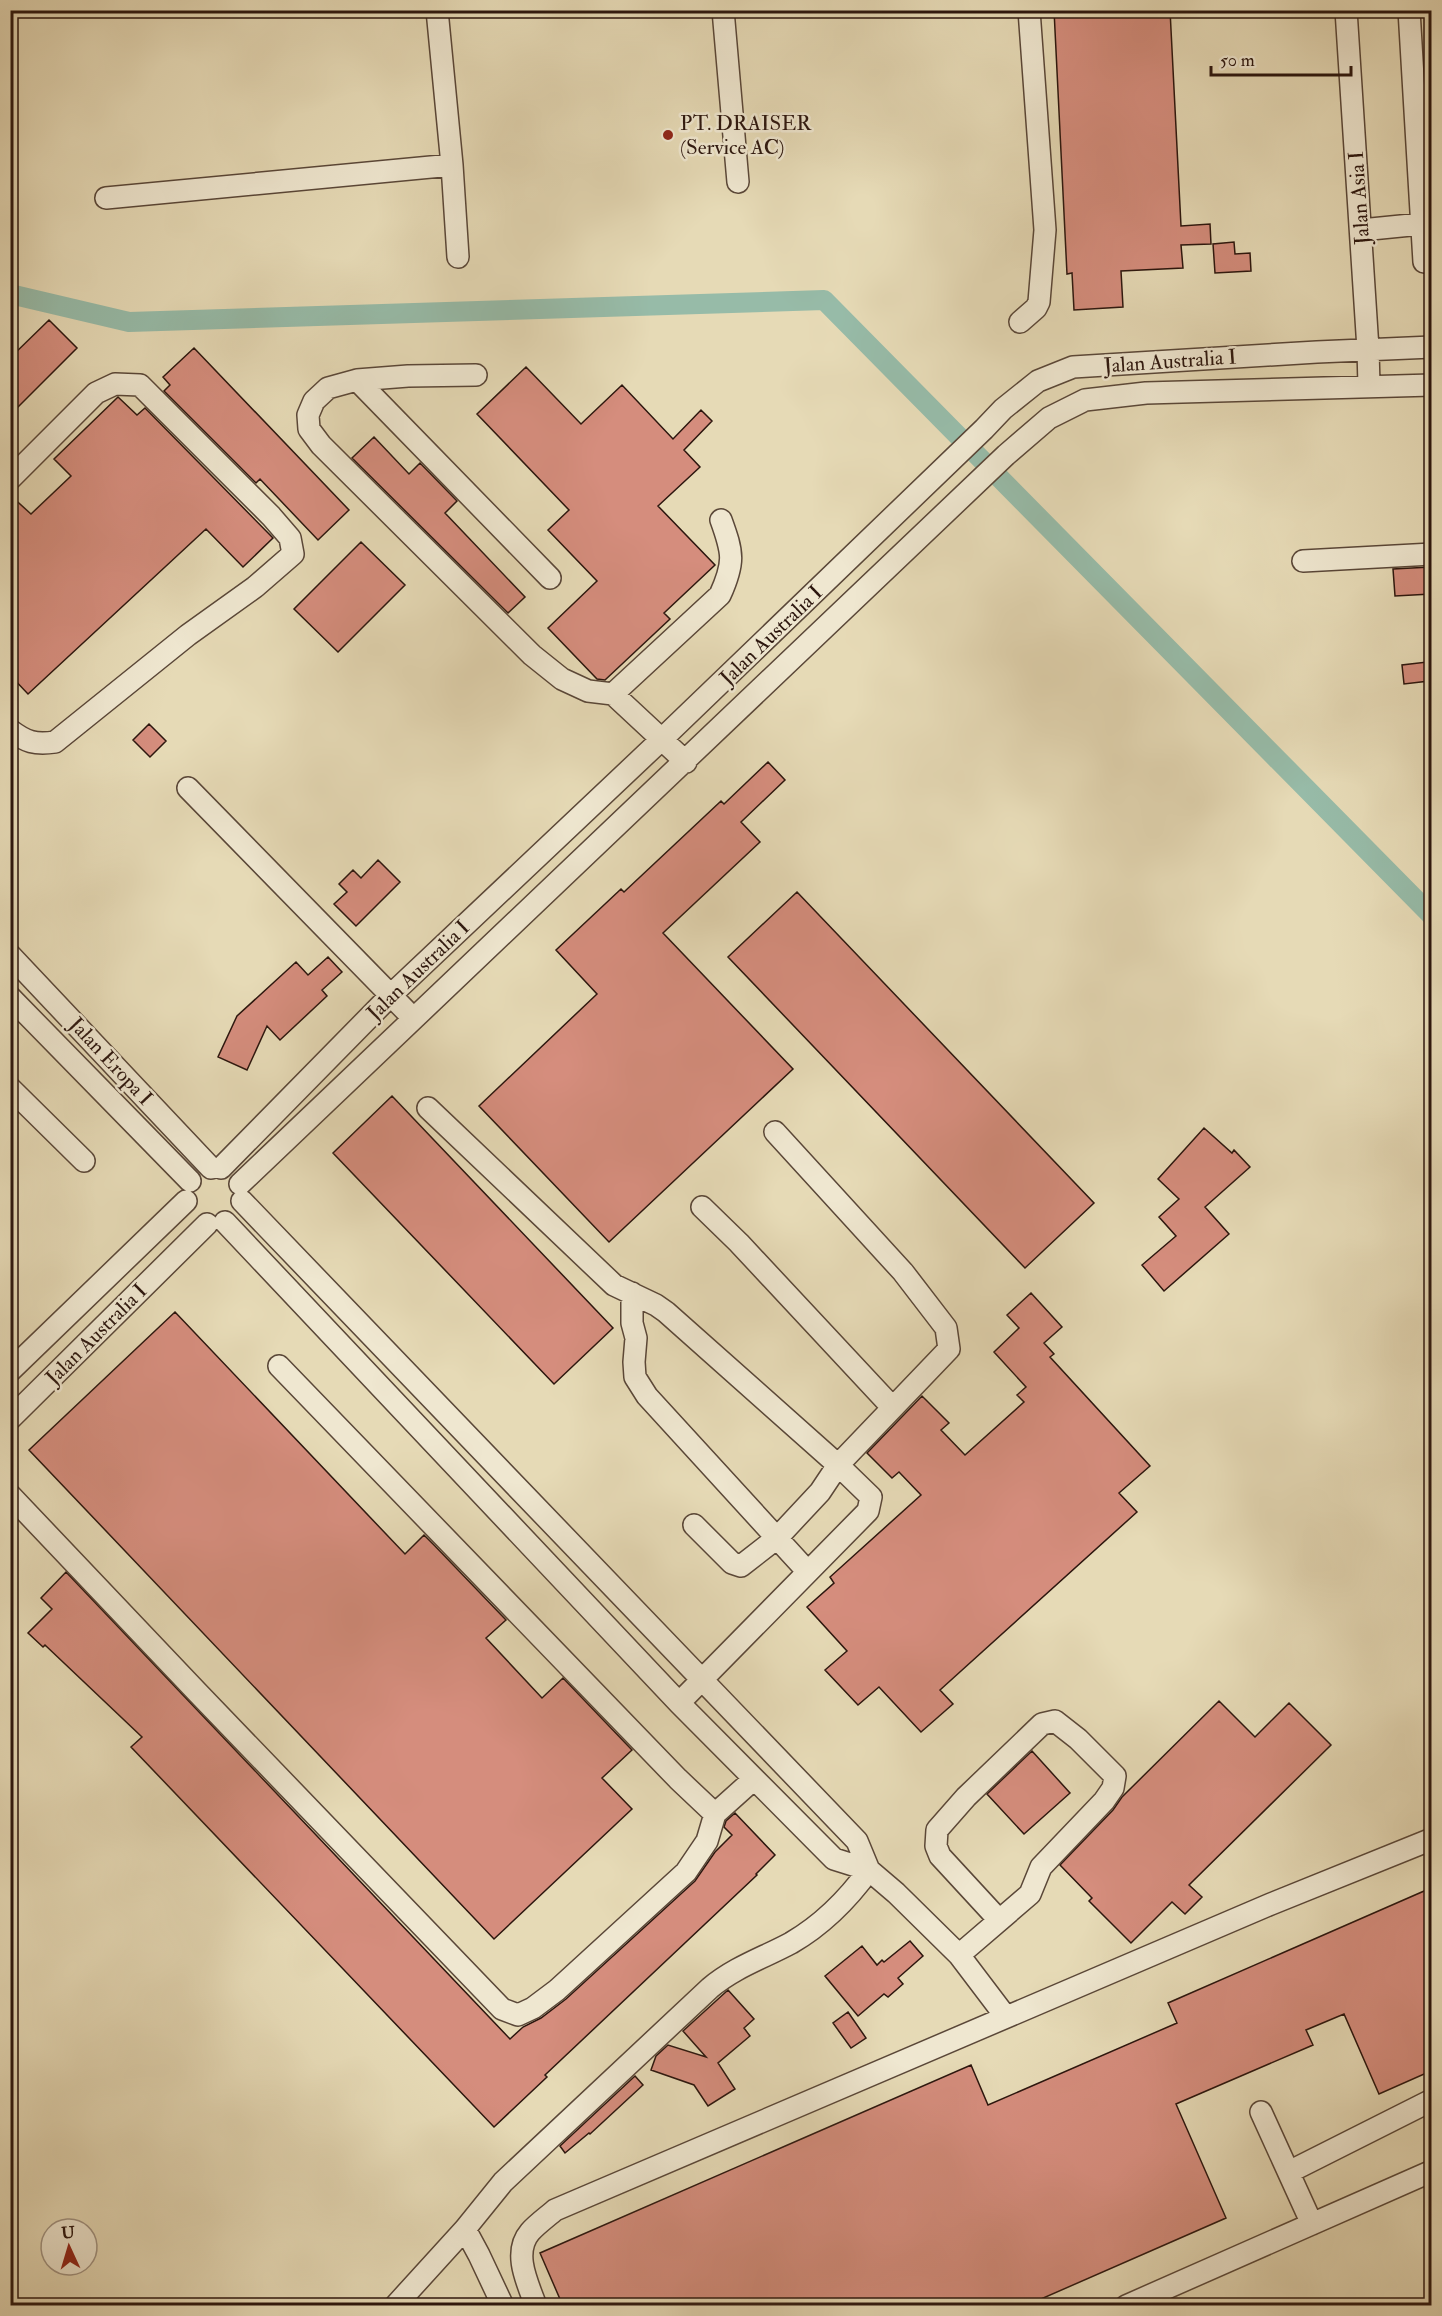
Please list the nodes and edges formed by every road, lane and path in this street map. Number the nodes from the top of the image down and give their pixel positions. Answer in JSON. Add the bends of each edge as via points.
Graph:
{"nodes":[{"id":1,"x":437,"y":10,"type":"edge"},
{"id":2,"x":723,"y":10,"type":"edge"},
{"id":3,"x":1029,"y":10,"type":"edge"},
{"id":4,"x":1346,"y":10,"type":"edge"},
{"id":5,"x":1409,"y":10,"type":"edge"},
{"id":6,"x":452,"y":165,"type":"junction"},
{"id":7,"x":738,"y":182,"type":"dead end"},
{"id":8,"x":106,"y":198,"type":"dead end"},
{"id":9,"x":1421,"y":224,"type":"junction"},
{"id":10,"x":1361,"y":230,"type":"junction"},
{"id":11,"x":458,"y":257,"type":"dead end"},
{"id":12,"x":1424,"y":262,"type":"dead end"},
{"id":13,"x":1020,"y":322,"type":"dead end"},
{"id":14,"x":1431,"y":347,"type":"edge"},
{"id":15,"x":1368,"y":350,"type":"junction"},
{"id":16,"x":476,"y":375,"type":"dead end"},
{"id":17,"x":357,"y":380,"type":"junction"},
{"id":18,"x":1431,"y":385,"type":"edge"},
{"id":19,"x":1369,"y":386,"type":"junction"},
{"id":20,"x":10,"y":479,"type":"edge"},
{"id":21,"x":721,"y":520,"type":"dead end"},
{"id":22,"x":1431,"y":554,"type":"edge"},
{"id":23,"x":1303,"y":561,"type":"dead end"},
{"id":24,"x":550,"y":578,"type":"dead end"},
{"id":25,"x":613,"y":694,"type":"junction"},
{"id":26,"x":10,"y":730,"type":"edge"},
{"id":27,"x":661,"y":740,"type":"junction"},
{"id":28,"x":686,"y":762,"type":"junction"},
{"id":29,"x":188,"y":788,"type":"dead end"},
{"id":30,"x":10,"y":955,"type":"edge"},
{"id":31,"x":392,"y":994,"type":"junction"},
{"id":32,"x":10,"y":997,"type":"edge"},
{"id":33,"x":413,"y":1018,"type":"junction"},
{"id":34,"x":10,"y":1088,"type":"edge"},
{"id":35,"x":428,"y":1108,"type":"dead end"},
{"id":36,"x":774,"y":1132,"type":"dead end"},
{"id":37,"x":84,"y":1161,"type":"dead end"},
{"id":38,"x":216,"y":1168,"type":"junction"},
{"id":39,"x":188,"y":1191,"type":"junction"},
{"id":40,"x":241,"y":1193,"type":"junction"},
{"id":41,"x":702,"y":1207,"type":"dead end"},
{"id":42,"x":216,"y":1223,"type":"junction"},
{"id":43,"x":632,"y":1293,"type":"junction"},
{"id":44,"x":279,"y":1366,"type":"dead end"},
{"id":45,"x":10,"y":1371,"type":"edge"},
{"id":46,"x":892,"y":1407,"type":"junction"},
{"id":47,"x":10,"y":1419,"type":"edge"},
{"id":48,"x":838,"y":1465,"type":"junction"},
{"id":49,"x":10,"y":1495,"type":"edge"},
{"id":50,"x":693,"y":1525,"type":"dead end"},
{"id":51,"x":777,"y":1538,"type":"junction"},
{"id":52,"x":808,"y":1572,"type":"junction"},
{"id":53,"x":701,"y":1680,"type":"junction"},
{"id":54,"x":679,"y":1703,"type":"junction"},
{"id":55,"x":754,"y":1779,"type":"junction"},
{"id":56,"x":715,"y":1814,"type":"junction"},
{"id":57,"x":1431,"y":1839,"type":"edge"},
{"id":58,"x":869,"y":1870,"type":"junction"},
{"id":59,"x":999,"y":1920,"type":"junction"},
{"id":60,"x":959,"y":1955,"type":"junction"},
{"id":61,"x":1006,"y":2017,"type":"junction"},
{"id":62,"x":1431,"y":2100,"type":"edge"},
{"id":63,"x":1261,"y":2112,"type":"dead end"},
{"id":64,"x":1431,"y":2171,"type":"edge"},
{"id":65,"x":1289,"y":2172,"type":"junction"},
{"id":66,"x":1312,"y":2224,"type":"junction"},
{"id":67,"x":465,"y":2229,"type":"junction"},
{"id":68,"x":395,"y":2306,"type":"edge"},
{"id":69,"x":503,"y":2306,"type":"edge"},
{"id":70,"x":536,"y":2306,"type":"edge"},
{"id":71,"x":1126,"y":2306,"type":"edge"}],
"edges":[{"from":1,"to":6,"type":"lane"},
{"from":2,"to":7,"type":"lane"},
{"from":3,"to":13,"type":"lane","via":[[1045,230],[1039,302]]},
{"from":4,"to":10,"type":"lane","name":"Jalan Asia I"},
{"from":5,"to":9,"type":"lane"},
{"from":6,"to":8,"type":"lane"},
{"from":6,"to":11,"type":"lane"},
{"from":9,"to":10,"type":"lane"},
{"from":9,"to":12,"type":"lane"},
{"from":10,"to":15,"type":"lane","name":"Jalan Asia I"},
{"from":14,"to":15,"type":"lane","name":"Jalan Australia I"},
{"from":15,"to":19,"type":"lane","name":"Jalan Asia I"},
{"from":15,"to":27,"type":"lane","name":"Jalan Australia I","via":[[1073,367],[1038,381],[1003,409]]},
{"from":16,"to":17,"type":"lane"},
{"from":17,"to":24,"type":"lane"},
{"from":17,"to":25,"type":"lane","via":[[328,388],[314,401],[308,415],[309,429],[321,445],[532,655],[562,679],[588,691]]},
{"from":18,"to":19,"type":"lane","name":"Jalan Australia I"},
{"from":19,"to":28,"type":"lane","name":"Jalan Australia I","via":[[1146,393],[1085,400],[1049,418]]},
{"from":20,"to":26,"type":"lane","via":[[96,393],[115,384],[140,385],[271,516],[290,538],[292,554],[55,742],[25,742]]},
{"from":21,"to":25,"type":"lane","via":[[731,549],[730,574],[720,595]]},
{"from":22,"to":23,"type":"lane"},
{"from":25,"to":27,"type":"lane"},
{"from":27,"to":28,"type":"lane"},
{"from":27,"to":31,"type":"lane","name":"Jalan Australia I"},
{"from":28,"to":33,"type":"lane","name":"Jalan Australia I"},
{"from":29,"to":31,"type":"lane"},
{"from":30,"to":38,"type":"lane","name":"Jalan Eropa I"},
{"from":31,"to":33,"type":"lane"},
{"from":31,"to":38,"type":"lane","name":"Jalan Australia I"},
{"from":32,"to":39,"type":"lane","name":"Jalan Eropa I"},
{"from":33,"to":40,"type":"lane","name":"Jalan Australia I"},
{"from":34,"to":37,"type":"lane"},
{"from":35,"to":43,"type":"lane","via":[[614,1284]]},
{"from":36,"to":46,"type":"lane","via":[[903,1272],[946,1328],[949,1349]]},
{"from":38,"to":39,"type":"lane","name":"Jalan Australia I","via":[[199,1172]]},
{"from":38,"to":40,"type":"lane","via":[[232,1174]]},
{"from":39,"to":42,"type":"lane","via":[[193,1215]]},
{"from":39,"to":45,"type":"lane","name":"Jalan Australia I"},
{"from":40,"to":42,"type":"lane","name":"Jalan Australia I","via":[[236,1214]]},
{"from":40,"to":53,"type":"lane"},
{"from":41,"to":46,"type":"lane"},
{"from":42,"to":47,"type":"lane","name":"Jalan Australia I"},
{"from":42,"to":54,"type":"lane"},
{"from":43,"to":48,"type":"lane","via":[[666,1312]]},
{"from":43,"to":51,"type":"lane","via":[[635,1377],[647,1396]]},
{"from":44,"to":56,"type":"lane"},
{"from":46,"to":48,"type":"lane"},
{"from":48,"to":51,"type":"lane","via":[[820,1492]]},
{"from":48,"to":52,"type":"lane","via":[[871,1497],[871,1504],[868,1512]]},
{"from":49,"to":56,"type":"lane","via":[[502,2009],[518,2015],[533,2008],[678,1880],[707,1841]]},
{"from":50,"to":51,"type":"lane","via":[[732,1563],[741,1566]]},
{"from":51,"to":52,"type":"lane"},
{"from":52,"to":53,"type":"lane"},
{"from":53,"to":54,"type":"lane"},
{"from":53,"to":58,"type":"lane","via":[[857,1841]]},
{"from":54,"to":55,"type":"lane"},
{"from":55,"to":56,"type":"lane"},
{"from":55,"to":58,"type":"lane","via":[[834,1859]]},
{"from":57,"to":61,"type":"lane"},
{"from":58,"to":60,"type":"lane"},
{"from":58,"to":67,"type":"lane","via":[[854,1892],[819,1924],[791,1943],[738,1967],[710,1988],[502,2182]]},
{"from":59,"to":59,"type":"lane","via":[[1030,1894],[1041,1867],[1113,1788],[1115,1776],[1055,1721],[1042,1724],[1029,1735],[937,1830],[940,1856]]},
{"from":59,"to":60,"type":"lane"},
{"from":60,"to":61,"type":"lane"},
{"from":61,"to":70,"type":"lane","via":[[555,2210],[528,2233],[521,2256]]},
{"from":62,"to":65,"type":"lane"},
{"from":63,"to":65,"type":"lane"},
{"from":64,"to":66,"type":"lane"},
{"from":65,"to":66,"type":"lane"},
{"from":66,"to":71,"type":"lane"},
{"from":67,"to":68,"type":"lane"},
{"from":67,"to":69,"type":"lane"}]}
